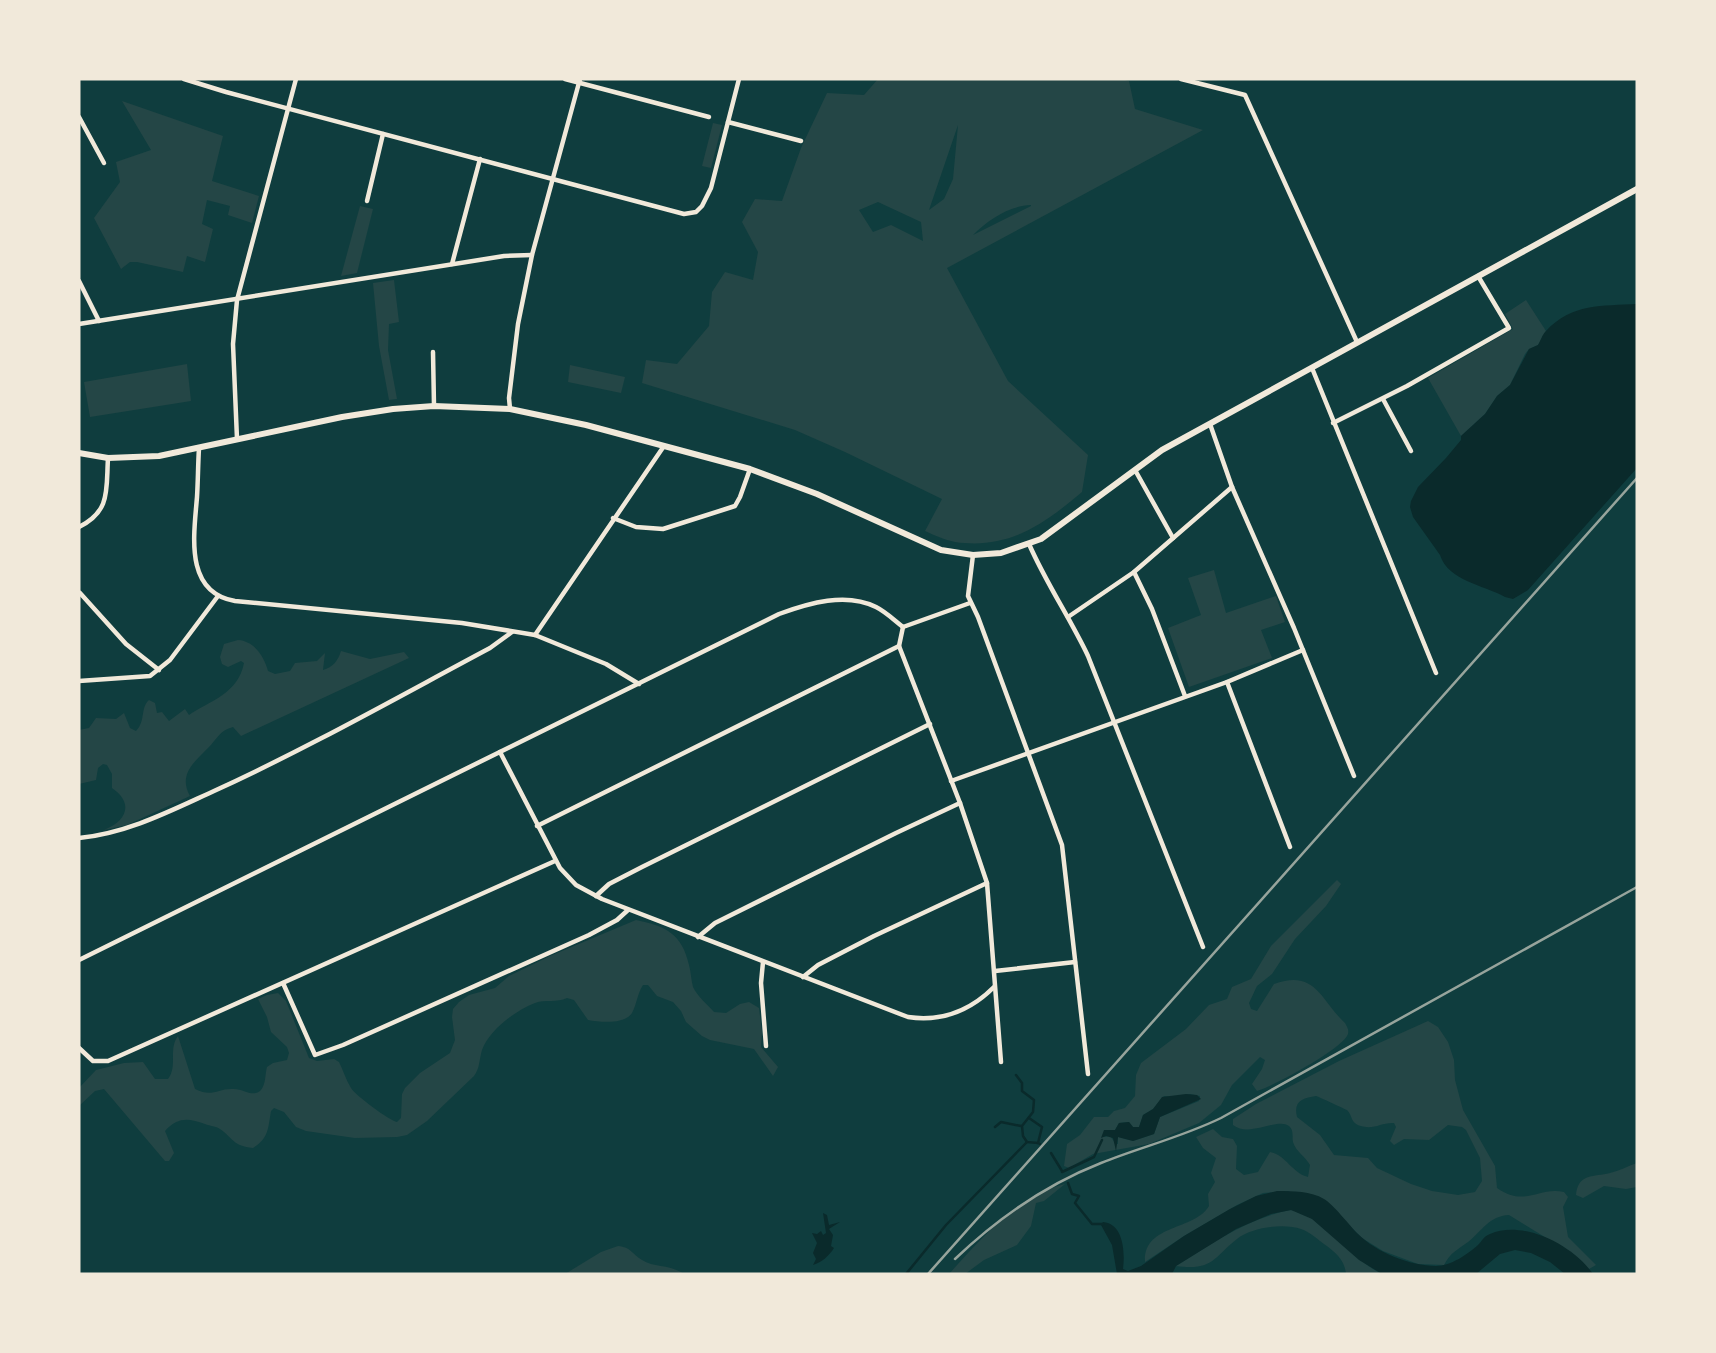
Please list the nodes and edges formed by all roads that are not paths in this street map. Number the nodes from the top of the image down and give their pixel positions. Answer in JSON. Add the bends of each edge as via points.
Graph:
{"nodes":[{"id":1,"x":184,"y":79,"type":"edge"},
{"id":2,"x":296,"y":79,"type":"edge"},
{"id":3,"x":565,"y":79,"type":"edge"},
{"id":4,"x":739,"y":79,"type":"edge"},
{"id":5,"x":1181,"y":79,"type":"edge"},
{"id":6,"x":579,"y":81,"type":"edge"},
{"id":7,"x":288,"y":108,"type":"junction"},
{"id":8,"x":79,"y":117,"type":"edge"},
{"id":9,"x":709,"y":117,"type":"dead end"},
{"id":10,"x":728,"y":122,"type":"junction"},
{"id":11,"x":383,"y":134,"type":"junction"},
{"id":12,"x":800,"y":141,"type":"dead end"},
{"id":13,"x":480,"y":159,"type":"junction"},
{"id":14,"x":104,"y":163,"type":"dead end"},
{"id":15,"x":551,"y":180,"type":"junction"},
{"id":16,"x":1637,"y":189,"type":"edge"},
{"id":17,"x":366,"y":201,"type":"dead end"},
{"id":18,"x":532,"y":255,"type":"junction"},
{"id":19,"x":452,"y":264,"type":"junction"},
{"id":20,"x":1478,"y":276,"type":"junction"},
{"id":21,"x":79,"y":281,"type":"edge"},
{"id":22,"x":237,"y":300,"type":"junction"},
{"id":23,"x":99,"y":321,"type":"junction"},
{"id":24,"x":79,"y":324,"type":"edge"},
{"id":25,"x":1357,"y":342,"type":"junction"},
{"id":26,"x":433,"y":352,"type":"dead end"},
{"id":27,"x":1312,"y":368,"type":"junction"},
{"id":28,"x":1383,"y":399,"type":"junction"},
{"id":29,"x":434,"y":406,"type":"junction"},
{"id":30,"x":510,"y":410,"type":"junction"},
{"id":31,"x":1210,"y":423,"type":"junction"},
{"id":32,"x":1333,"y":423,"type":"junction"},
{"id":33,"x":237,"y":439,"type":"junction"},
{"id":34,"x":664,"y":445,"type":"junction"},
{"id":35,"x":199,"y":448,"type":"junction"},
{"id":36,"x":1411,"y":451,"type":"dead end"},
{"id":37,"x":79,"y":453,"type":"edge"},
{"id":38,"x":108,"y":458,"type":"junction"},
{"id":39,"x":750,"y":469,"type":"junction"},
{"id":40,"x":1134,"y":469,"type":"junction"},
{"id":41,"x":1232,"y":486,"type":"junction"},
{"id":42,"x":613,"y":519,"type":"junction"},
{"id":43,"x":79,"y":527,"type":"edge"},
{"id":44,"x":1173,"y":538,"type":"junction"},
{"id":45,"x":1029,"y":544,"type":"junction"},
{"id":46,"x":973,"y":555,"type":"junction"},
{"id":47,"x":1134,"y":572,"type":"junction"},
{"id":48,"x":80,"y":593,"type":"edge"},
{"id":49,"x":218,"y":596,"type":"junction"},
{"id":50,"x":970,"y":603,"type":"junction"},
{"id":51,"x":1069,"y":617,"type":"junction"},
{"id":52,"x":903,"y":627,"type":"junction"},
{"id":53,"x":512,"y":631,"type":"junction"},
{"id":54,"x":535,"y":635,"type":"junction"},
{"id":55,"x":899,"y":646,"type":"junction"},
{"id":56,"x":1303,"y":650,"type":"junction"},
{"id":57,"x":159,"y":670,"type":"junction"},
{"id":58,"x":1436,"y":673,"type":"dead end"},
{"id":59,"x":79,"y":681,"type":"edge"},
{"id":60,"x":1227,"y":682,"type":"junction"},
{"id":61,"x":639,"y":684,"type":"junction"},
{"id":62,"x":1185,"y":696,"type":"junction"},
{"id":63,"x":1114,"y":723,"type":"junction"},
{"id":64,"x":930,"y":724,"type":"junction"},
{"id":65,"x":500,"y":752,"type":"junction"},
{"id":66,"x":1030,"y":753,"type":"junction"},
{"id":67,"x":1354,"y":776,"type":"dead end"},
{"id":68,"x":951,"y":781,"type":"junction"},
{"id":69,"x":960,"y":803,"type":"junction"},
{"id":70,"x":537,"y":826,"type":"junction"},
{"id":71,"x":79,"y":838,"type":"edge"},
{"id":72,"x":1290,"y":847,"type":"dead end"},
{"id":73,"x":555,"y":861,"type":"junction"},
{"id":74,"x":986,"y":883,"type":"junction"},
{"id":75,"x":596,"y":896,"type":"junction"},
{"id":76,"x":628,"y":910,"type":"junction"},
{"id":77,"x":698,"y":937,"type":"junction"},
{"id":78,"x":1203,"y":947,"type":"dead end"},
{"id":79,"x":79,"y":960,"type":"edge"},
{"id":80,"x":763,"y":962,"type":"junction"},
{"id":81,"x":1074,"y":962,"type":"junction"},
{"id":82,"x":995,"y":971,"type":"junction"},
{"id":83,"x":803,"y":977,"type":"junction"},
{"id":84,"x":283,"y":983,"type":"junction"},
{"id":85,"x":994,"y":987,"type":"junction"},
{"id":86,"x":766,"y":1046,"type":"dead end"},
{"id":87,"x":79,"y":1048,"type":"edge"},
{"id":88,"x":1001,"y":1062,"type":"dead end"},
{"id":89,"x":1088,"y":1074,"type":"dead end"}],
"edges":[{"from":1,"to":7,"type":"street"},
{"from":2,"to":7,"type":"street"},
{"from":3,"to":6,"type":"street"},
{"from":4,"to":10,"type":"street"},
{"from":5,"to":25,"type":"street","via":[[1245,95]]},
{"from":6,"to":9,"type":"street"},
{"from":6,"to":15,"type":"street"},
{"from":7,"to":11,"type":"street"},
{"from":7,"to":22,"type":"street"},
{"from":8,"to":14,"type":"street"},
{"from":10,"to":12,"type":"street"},
{"from":10,"to":15,"type":"street","via":[[711,188],[696,212],[684,214]]},
{"from":11,"to":13,"type":"street"},
{"from":11,"to":17,"type":"street"},
{"from":13,"to":15,"type":"street"},
{"from":13,"to":19,"type":"street"},
{"from":15,"to":18,"type":"street"},
{"from":16,"to":20,"type":"main road"},
{"from":18,"to":19,"type":"street"},
{"from":18,"to":30,"type":"street","via":[[518,324]]},
{"from":19,"to":22,"type":"street"},
{"from":20,"to":25,"type":"main road"},
{"from":20,"to":28,"type":"street","via":[[1509,328]]},
{"from":21,"to":23,"type":"street"},
{"from":22,"to":23,"type":"street"},
{"from":22,"to":33,"type":"street","via":[[233,344]]},
{"from":23,"to":24,"type":"street"},
{"from":25,"to":27,"type":"main road"},
{"from":26,"to":29,"type":"street"},
{"from":27,"to":31,"type":"main road"},
{"from":27,"to":32,"type":"street"},
{"from":28,"to":32,"type":"street"},
{"from":28,"to":36,"type":"street"},
{"from":29,"to":30,"type":"main road"},
{"from":29,"to":33,"type":"main road","via":[[366,412]]},
{"from":30,"to":34,"type":"main road"},
{"from":31,"to":40,"type":"main road"},
{"from":31,"to":41,"type":"street"},
{"from":32,"to":58,"type":"street"},
{"from":33,"to":35,"type":"main road"},
{"from":34,"to":39,"type":"main road"},
{"from":34,"to":42,"type":"street"},
{"from":35,"to":38,"type":"main road","via":[[159,456]]},
{"from":35,"to":49,"type":"street","via":[[196,561],[204,581]]},
{"from":37,"to":38,"type":"main road"},
{"from":38,"to":43,"type":"street","via":[[104,505]]},
{"from":39,"to":42,"type":"street","via":[[735,506],[663,530]]},
{"from":39,"to":46,"type":"main road","via":[[927,545]]},
{"from":40,"to":44,"type":"street"},
{"from":40,"to":45,"type":"main road"},
{"from":41,"to":44,"type":"street"},
{"from":41,"to":56,"type":"street"},
{"from":42,"to":54,"type":"street"},
{"from":44,"to":47,"type":"street"},
{"from":45,"to":46,"type":"main road"},
{"from":45,"to":51,"type":"street"},
{"from":46,"to":50,"type":"street"},
{"from":47,"to":51,"type":"street"},
{"from":47,"to":62,"type":"street"},
{"from":48,"to":57,"type":"street","via":[[126,644]]},
{"from":49,"to":53,"type":"street"},
{"from":49,"to":57,"type":"street"},
{"from":50,"to":52,"type":"street"},
{"from":50,"to":66,"type":"street"},
{"from":51,"to":63,"type":"street"},
{"from":52,"to":55,"type":"street"},
{"from":52,"to":61,"type":"street","via":[[867,604],[823,601],[779,614]]},
{"from":53,"to":54,"type":"street"},
{"from":53,"to":71,"type":"street","via":[[489,648],[244,777],[132,827]]},
{"from":54,"to":61,"type":"street","via":[[606,664]]},
{"from":55,"to":64,"type":"street"},
{"from":55,"to":70,"type":"street"},
{"from":56,"to":60,"type":"street"},
{"from":56,"to":67,"type":"street"},
{"from":57,"to":59,"type":"street","via":[[137,679]]},
{"from":60,"to":62,"type":"street"},
{"from":60,"to":72,"type":"street"},
{"from":61,"to":65,"type":"street"},
{"from":62,"to":63,"type":"street"},
{"from":63,"to":66,"type":"street"},
{"from":63,"to":78,"type":"street"},
{"from":64,"to":68,"type":"street"},
{"from":64,"to":75,"type":"street","via":[[642,866]]},
{"from":65,"to":70,"type":"street"},
{"from":65,"to":79,"type":"street"},
{"from":66,"to":68,"type":"street"},
{"from":66,"to":81,"type":"street","via":[[1062,845]]},
{"from":68,"to":69,"type":"street"},
{"from":69,"to":74,"type":"street"},
{"from":69,"to":77,"type":"street","via":[[715,923]]},
{"from":70,"to":73,"type":"street"},
{"from":73,"to":75,"type":"street","via":[[569,880]]},
{"from":73,"to":84,"type":"street"},
{"from":74,"to":82,"type":"street"},
{"from":74,"to":83,"type":"street","via":[[874,936]]},
{"from":75,"to":76,"type":"street"},
{"from":76,"to":77,"type":"street"},
{"from":76,"to":84,"type":"street","via":[[582,939],[315,1055]]},
{"from":77,"to":80,"type":"street"},
{"from":80,"to":83,"type":"street"},
{"from":80,"to":86,"type":"street"},
{"from":81,"to":82,"type":"street"},
{"from":81,"to":89,"type":"street"},
{"from":82,"to":85,"type":"street"},
{"from":83,"to":85,"type":"street","via":[[891,1013],[919,1019],[957,1012]]},
{"from":84,"to":87,"type":"street","via":[[108,1062],[97,1062]]},
{"from":85,"to":88,"type":"street"}]}
